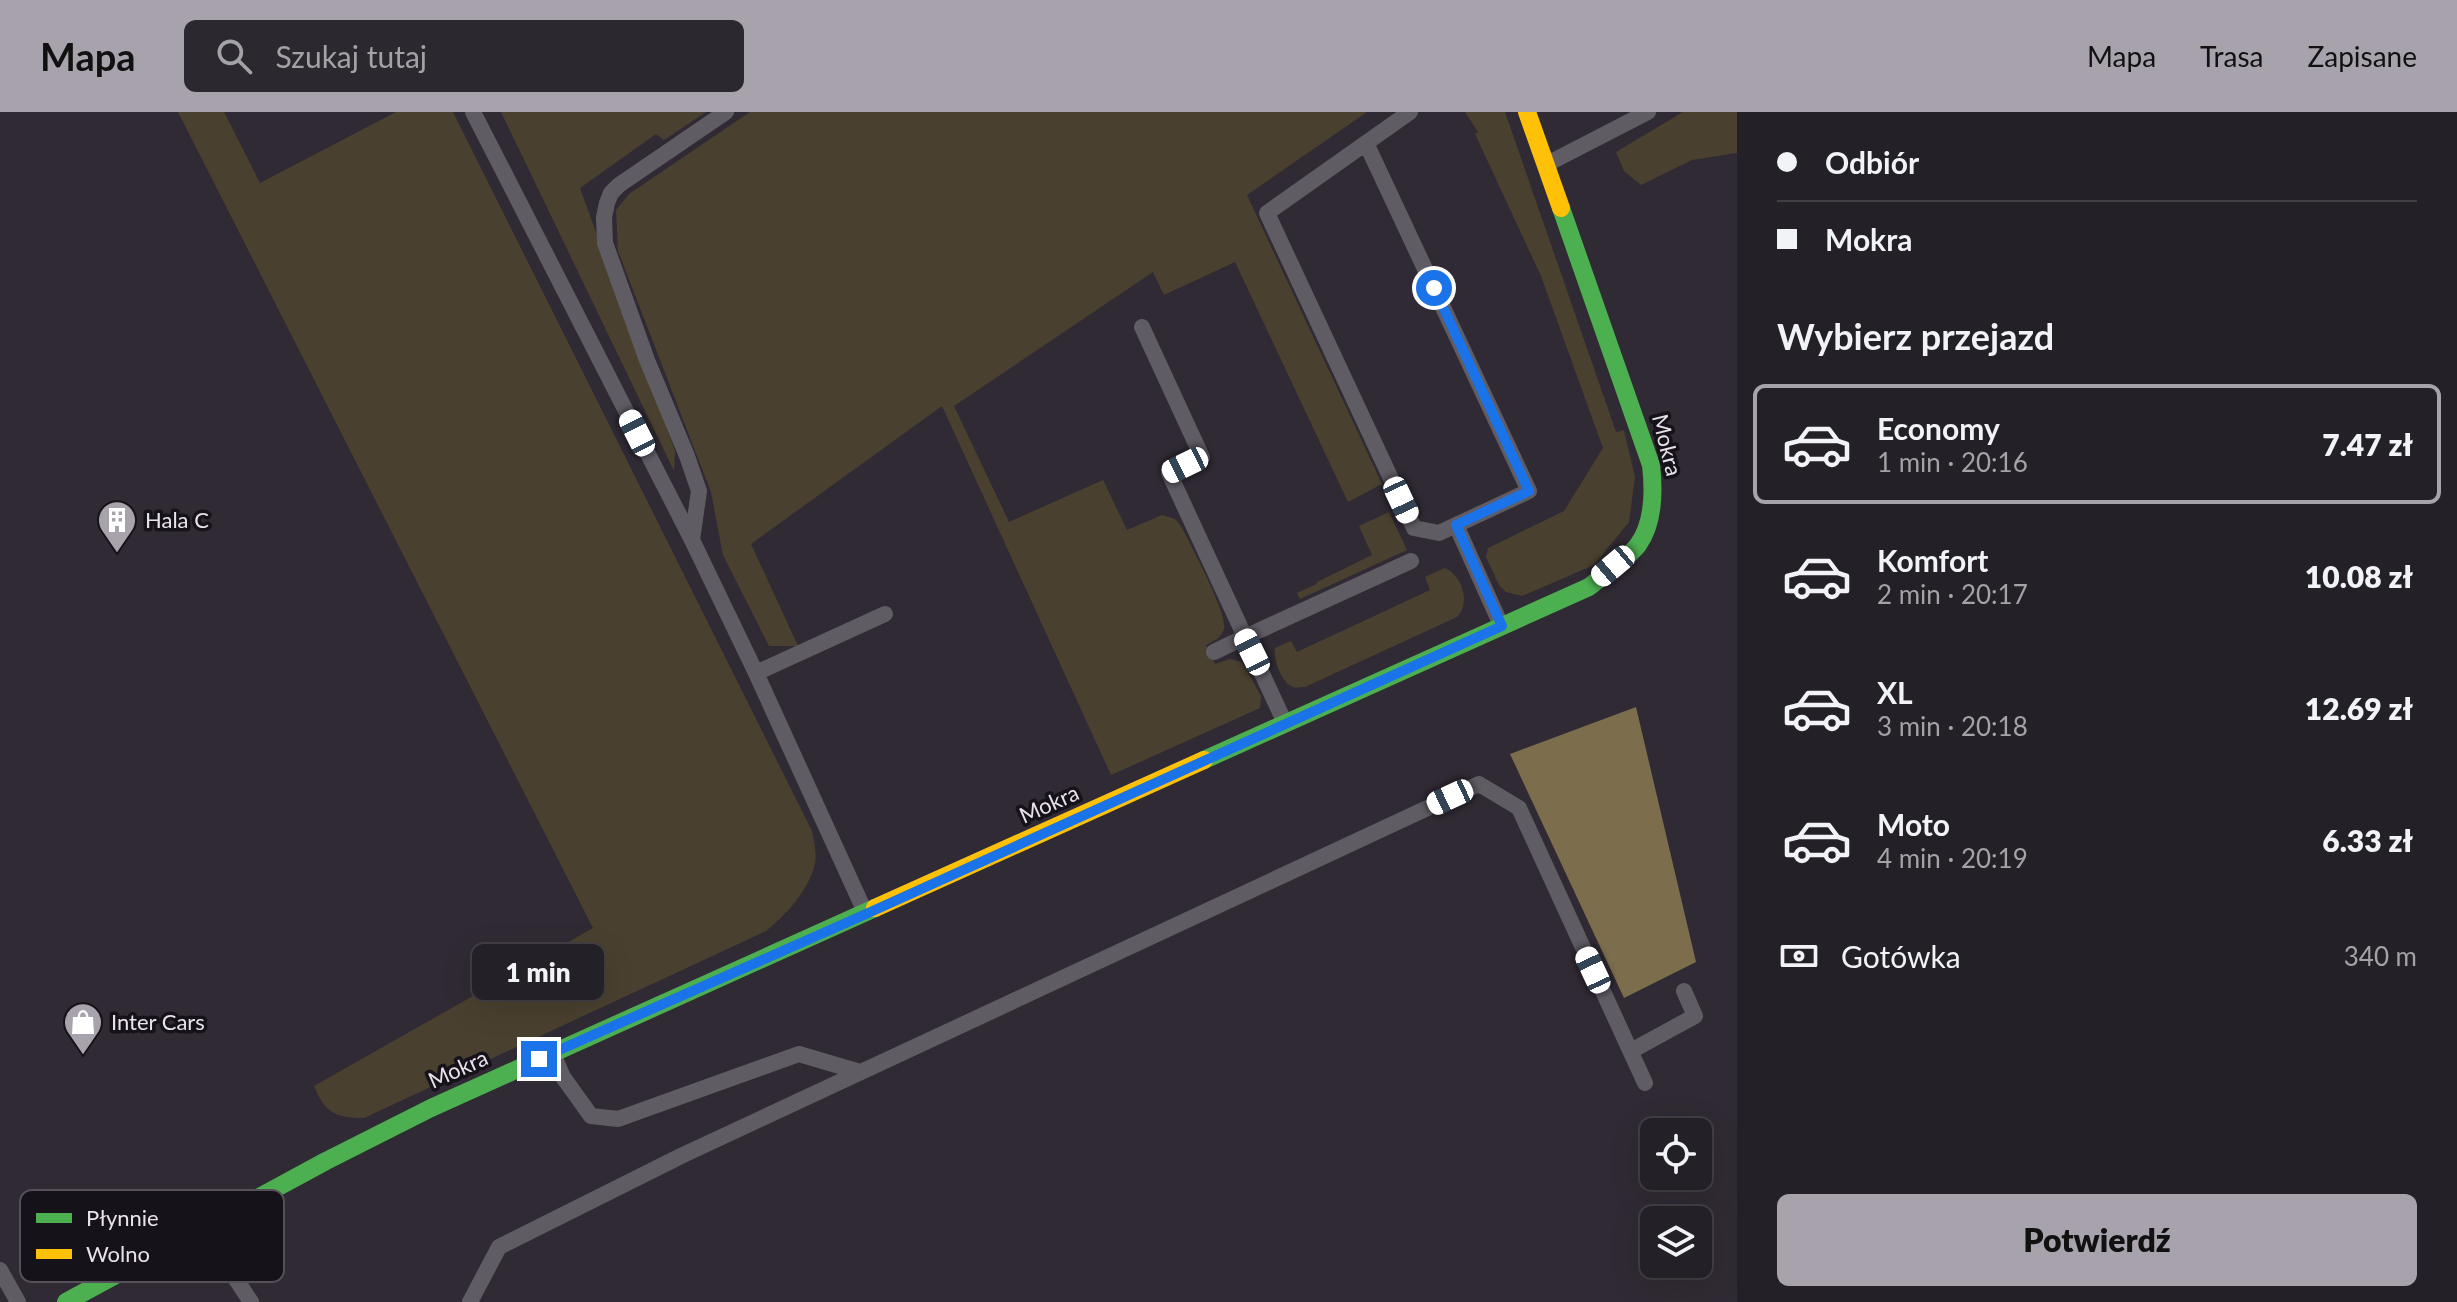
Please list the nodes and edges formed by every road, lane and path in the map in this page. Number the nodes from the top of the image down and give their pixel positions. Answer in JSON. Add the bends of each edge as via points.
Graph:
{"nodes":[{"id":1,"x":473,"y":112,"type":"edge"},
{"id":2,"x":726,"y":112,"type":"edge"},
{"id":3,"x":1410,"y":112,"type":"edge"},
{"id":4,"x":1527,"y":112,"type":"edge"},
{"id":5,"x":1648,"y":112,"type":"edge"},
{"id":6,"x":1366,"y":143,"type":"junction"},
{"id":7,"x":1545,"y":164,"type":"junction"},
{"id":8,"x":1142,"y":327,"type":"dead end"},
{"id":9,"x":1456,"y":525,"type":"junction"},
{"id":10,"x":692,"y":540,"type":"junction"},
{"id":11,"x":1411,"y":561,"type":"dead end"},
{"id":12,"x":885,"y":614,"type":"dead end"},
{"id":13,"x":1502,"y":626,"type":"junction"},
{"id":14,"x":1245,"y":637,"type":"junction"},
{"id":15,"x":1214,"y":652,"type":"dead end"},
{"id":16,"x":756,"y":673,"type":"junction"},
{"id":17,"x":1285,"y":724,"type":"junction"},
{"id":18,"x":866,"y":914,"type":"junction"},
{"id":19,"x":1684,"y":991,"type":"dead end"},
{"id":20,"x":1631,"y":1051,"type":"junction"},
{"id":21,"x":553,"y":1053,"type":"junction"},
{"id":22,"x":860,"y":1072,"type":"junction"},
{"id":23,"x":1645,"y":1083,"type":"dead end"},
{"id":24,"x":272,"y":1190,"type":"edge"},
{"id":25,"x":0,"y":1270,"type":"edge"},
{"id":26,"x":103,"y":1282,"type":"edge"},
{"id":27,"x":238,"y":1282,"type":"edge"},
{"id":28,"x":18,"y":1302,"type":"edge"},
{"id":29,"x":66,"y":1302,"type":"edge"},
{"id":30,"x":251,"y":1302,"type":"edge"},
{"id":31,"x":470,"y":1302,"type":"edge"}],
"edges":[{"from":1,"to":10,"type":"lane"},
{"from":2,"to":10,"type":"lane","via":[[619,185],[604,217],[605,243],[699,491]]},
{"from":3,"to":6,"type":"lane"},
{"from":4,"to":7,"type":"street","name":"Mokra"},
{"from":5,"to":7,"type":"lane"},
{"from":6,"to":9,"type":"lane","via":[[1529,491]]},
{"from":6,"to":9,"type":"lane","via":[[1267,213],[1414,528],[1439,533]]},
{"from":7,"to":13,"type":"street","name":"Mokra","via":[[1643,437],[1654,495],[1638,545],[1589,587]]},
{"from":8,"to":14,"type":"lane","via":[[1202,457],[1169,473]]},
{"from":9,"to":13,"type":"lane"},
{"from":10,"to":16,"type":"lane"},
{"from":11,"to":14,"type":"lane"},
{"from":12,"to":16,"type":"lane"},
{"from":13,"to":17,"type":"street","name":"Mokra"},
{"from":14,"to":15,"type":"lane"},
{"from":14,"to":17,"type":"lane"},
{"from":16,"to":18,"type":"lane"},
{"from":17,"to":18,"type":"street","name":"Mokra"},
{"from":18,"to":21,"type":"street","name":"Mokra"},
{"from":19,"to":20,"type":"lane","via":[[1695,1016]]},
{"from":20,"to":22,"type":"lane","via":[[1519,808],[1479,784]]},
{"from":20,"to":23,"type":"lane"},
{"from":21,"to":22,"type":"lane","via":[[591,1116],[618,1119],[799,1054]]},
{"from":21,"to":24,"type":"street","name":"Mokra","via":[[431,1108]]},
{"from":22,"to":31,"type":"lane","via":[[499,1247]]},
{"from":25,"to":28,"type":"lane"},
{"from":26,"to":29,"type":"street","name":"Mokra"},
{"from":27,"to":30,"type":"lane"}]}
